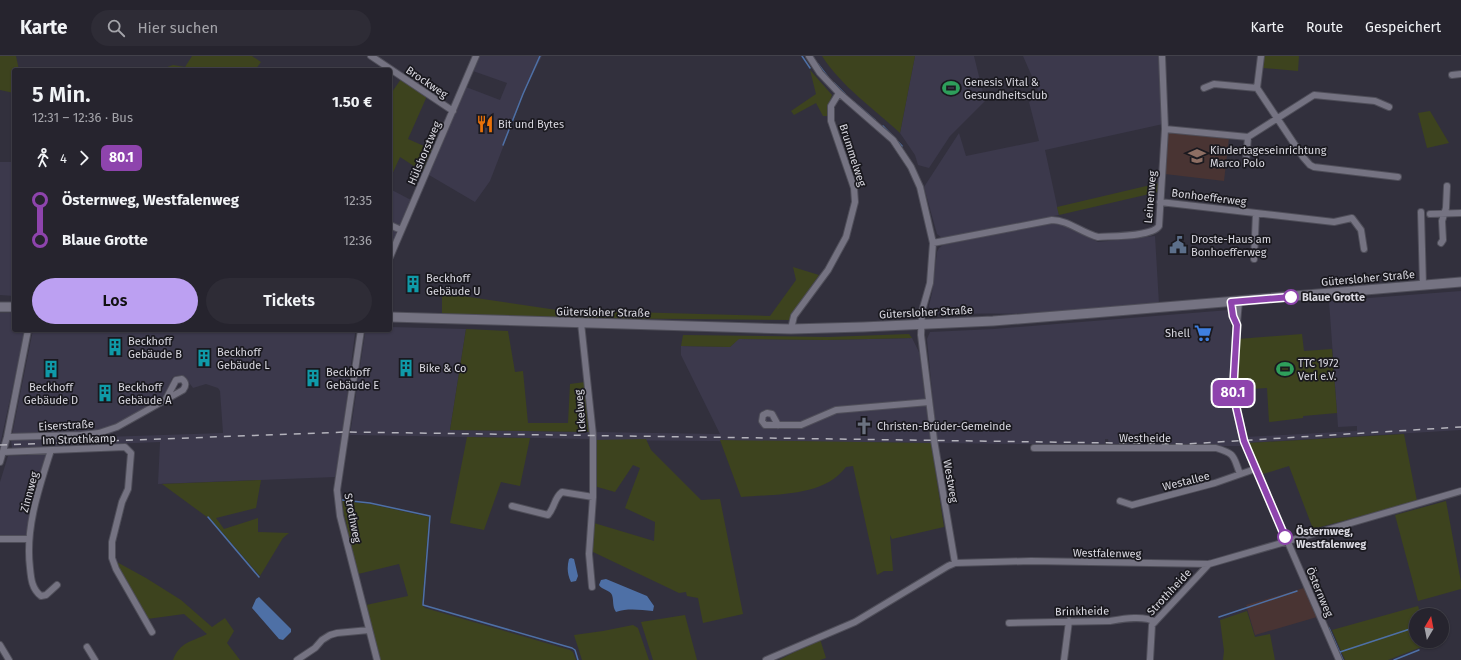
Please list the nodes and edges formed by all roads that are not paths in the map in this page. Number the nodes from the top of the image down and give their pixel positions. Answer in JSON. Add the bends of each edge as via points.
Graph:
{"nodes":[{"id":1,"x":371,"y":56,"type":"edge"},
{"id":2,"x":476,"y":56,"type":"edge"},
{"id":3,"x":809,"y":56,"type":"edge"},
{"id":4,"x":1162,"y":56,"type":"edge"},
{"id":5,"x":1261,"y":56,"type":"edge"},
{"id":6,"x":389,"y":68,"type":"edge"},
{"id":7,"x":392,"y":70,"type":"edge"},
{"id":8,"x":1461,"y":74,"type":"edge"},
{"id":9,"x":1452,"y":75,"type":"dead end"},
{"id":10,"x":1204,"y":88,"type":"dead end"},
{"id":11,"x":1257,"y":88,"type":"junction"},
{"id":12,"x":839,"y":93,"type":"junction"},
{"id":13,"x":1389,"y":107,"type":"dead end"},
{"id":14,"x":453,"y":111,"type":"junction"},
{"id":15,"x":1277,"y":118,"type":"junction"},
{"id":16,"x":1165,"y":129,"type":"junction"},
{"id":17,"x":1248,"y":137,"type":"junction"},
{"id":18,"x":1246,"y":161,"type":"dead end"},
{"id":19,"x":1398,"y":178,"type":"dead end"},
{"id":20,"x":1447,"y":186,"type":"dead end"},
{"id":21,"x":1160,"y":202,"type":"junction"},
{"id":22,"x":1421,"y":212,"type":"dead end"},
{"id":23,"x":1256,"y":213,"type":"junction"},
{"id":24,"x":1445,"y":213,"type":"junction"},
{"id":25,"x":1461,"y":213,"type":"edge"},
{"id":26,"x":1430,"y":214,"type":"dead end"},
{"id":27,"x":392,"y":226,"type":"edge"},
{"id":28,"x":401,"y":230,"type":"junction"},
{"id":29,"x":932,"y":243,"type":"junction"},
{"id":30,"x":1441,"y":243,"type":"dead end"},
{"id":31,"x":1364,"y":250,"type":"dead end"},
{"id":32,"x":392,"y":252,"type":"edge"},
{"id":33,"x":1254,"y":259,"type":"dead end"},
{"id":34,"x":1461,"y":282,"type":"edge"},
{"id":35,"x":1423,"y":286,"type":"junction"},
{"id":36,"x":1235,"y":301,"type":"junction"},
{"id":37,"x":0,"y":307,"type":"edge"},
{"id":38,"x":12,"y":307,"type":"edge"},
{"id":39,"x":392,"y":317,"type":"edge"},
{"id":40,"x":581,"y":323,"type":"junction"},
{"id":41,"x":921,"y":325,"type":"junction"},
{"id":42,"x":791,"y":328,"type":"junction"},
{"id":43,"x":28,"y":332,"type":"edge"},
{"id":44,"x":361,"y":332,"type":"edge"},
{"id":45,"x":166,"y":399,"type":"dead end"},
{"id":46,"x":929,"y":402,"type":"junction"},
{"id":47,"x":778,"y":425,"type":"dead end"},
{"id":48,"x":6,"y":437,"type":"junction"},
{"id":49,"x":1034,"y":448,"type":"dead end"},
{"id":50,"x":51,"y":450,"type":"junction"},
{"id":51,"x":3,"y":452,"type":"junction"},
{"id":52,"x":0,"y":462,"type":"edge"},
{"id":53,"x":1255,"y":469,"type":"junction"},
{"id":54,"x":1240,"y":474,"type":"junction"},
{"id":55,"x":1461,"y":491,"type":"edge"},
{"id":56,"x":593,"y":497,"type":"junction"},
{"id":57,"x":1120,"y":501,"type":"dead end"},
{"id":58,"x":512,"y":506,"type":"dead end"},
{"id":59,"x":0,"y":539,"type":"edge"},
{"id":60,"x":29,"y":539,"type":"junction"},
{"id":61,"x":1287,"y":541,"type":"junction"},
{"id":62,"x":955,"y":563,"type":"junction"},
{"id":63,"x":1209,"y":564,"type":"junction"},
{"id":64,"x":56,"y":585,"type":"dead end"},
{"id":65,"x":592,"y":587,"type":"dead end"},
{"id":66,"x":1069,"y":621,"type":"junction"},
{"id":67,"x":1155,"y":622,"type":"junction"},
{"id":68,"x":1009,"y":623,"type":"dead end"},
{"id":69,"x":369,"y":630,"type":"junction"},
{"id":70,"x":152,"y":632,"type":"dead end"},
{"id":71,"x":87,"y":647,"type":"dead end"},
{"id":72,"x":1,"y":649,"type":"edge"},
{"id":73,"x":9,"y":660,"type":"edge"},
{"id":74,"x":95,"y":660,"type":"edge"},
{"id":75,"x":297,"y":660,"type":"edge"},
{"id":76,"x":377,"y":660,"type":"edge"},
{"id":77,"x":766,"y":660,"type":"edge"},
{"id":78,"x":1064,"y":660,"type":"edge"},
{"id":79,"x":1150,"y":660,"type":"edge"},
{"id":80,"x":1339,"y":660,"type":"edge"}],
"edges":[{"from":1,"to":6,"type":"street","name":"Brockweg"},
{"from":2,"to":14,"type":"street","name":"Hülshorstweg"},
{"from":3,"to":12,"type":"street","name":"Brummelweg"},
{"from":4,"to":16,"type":"street","name":"Leinenweg"},
{"from":5,"to":11,"type":"street"},
{"from":7,"to":14,"type":"street","name":"Brockweg"},
{"from":8,"to":9,"type":"street"},
{"from":10,"to":11,"type":"street","via":[[1214,84]]},
{"from":11,"to":15,"type":"street"},
{"from":12,"to":29,"type":"street","name":"Brummelweg","via":[[893,140],[911,167],[924,202]]},
{"from":12,"to":42,"type":"street","name":"Brummelweg","via":[[831,106],[831,120],[854,188],[855,202],[846,237],[828,270],[794,316]]},
{"from":13,"to":15,"type":"street","via":[[1374,101],[1314,95]]},
{"from":14,"to":28,"type":"street","name":"Hülshorstweg"},
{"from":15,"to":17,"type":"street"},
{"from":15,"to":19,"type":"street","via":[[1302,157],[1314,168]]},
{"from":16,"to":17,"type":"street"},
{"from":16,"to":21,"type":"street","name":"Leinenweg"},
{"from":17,"to":18,"type":"street"},
{"from":20,"to":24,"type":"street"},
{"from":21,"to":23,"type":"street","name":"Bonhoefferweg"},
{"from":21,"to":29,"type":"street","name":"Leinenweg","via":[[1159,226],[1157,230],[1148,234],[1098,238],[1060,220],[1052,220]]},
{"from":22,"to":35,"type":"street"},
{"from":23,"to":31,"type":"street","name":"Bonhoefferweg","via":[[1334,222],[1352,218],[1361,230]]},
{"from":23,"to":33,"type":"street","name":"Bonhoefferweg"},
{"from":24,"to":25,"type":"street"},
{"from":24,"to":26,"type":"street"},
{"from":24,"to":30,"type":"street"},
{"from":27,"to":28,"type":"street"},
{"from":28,"to":32,"type":"street","name":"Hülshorstweg"},
{"from":29,"to":41,"type":"street","name":"Brummelweg","via":[[930,283]]},
{"from":34,"to":35,"type":"main road","name":"Gütersloher Straße"},
{"from":35,"to":36,"type":"main road","name":"Gütersloher Straße"},
{"from":36,"to":41,"type":"main road","name":"Gütersloher Straße"},
{"from":36,"to":53,"type":"street","name":"Östernweg","via":[[1237,325],[1233,393],[1244,441]]},
{"from":37,"to":38,"type":"main road"},
{"from":39,"to":40,"type":"main road","name":"Gütersloher Straße"},
{"from":40,"to":42,"type":"main road","name":"Gütersloher Straße"},
{"from":40,"to":56,"type":"street","name":"Ickelweg","via":[[593,435]]},
{"from":41,"to":42,"type":"main road","name":"Gütersloher Straße"},
{"from":41,"to":46,"type":"street","name":"Westweg"},
{"from":43,"to":48,"type":"street"},
{"from":44,"to":69,"type":"street","name":"Strothweg","via":[[337,490],[340,516]]},
{"from":45,"to":48,"type":"street","name":"Eiserstraße","via":[[117,427],[99,434]]},
{"from":46,"to":47,"type":"street","via":[[836,410],[801,425]]},
{"from":46,"to":62,"type":"street","name":"Westweg"},
{"from":48,"to":51,"type":"street"},
{"from":49,"to":54,"type":"street","name":"Westheide","via":[[1216,448],[1229,452],[1234,457]]},
{"from":50,"to":51,"type":"street","name":"Im Strothkamp"},
{"from":50,"to":60,"type":"street","name":"Zinnweg","via":[[38,491]]},
{"from":50,"to":70,"type":"street","name":"Im Strothkamp","via":[[125,447],[130,453],[128,489],[112,542],[112,558]]},
{"from":51,"to":52,"type":"street"},
{"from":53,"to":54,"type":"street","name":"Westallee"},
{"from":53,"to":61,"type":"street","name":"Östernweg"},
{"from":54,"to":57,"type":"street","name":"Westallee","via":[[1215,484],[1132,505]]},
{"from":55,"to":61,"type":"street","name":"Westfalenweg"},
{"from":56,"to":58,"type":"street","via":[[562,492],[557,495],[553,510],[548,515]]},
{"from":56,"to":65,"type":"street","name":"Ickelweg","via":[[589,554]]},
{"from":59,"to":60,"type":"street"},
{"from":60,"to":64,"type":"street","name":"Zinnweg","via":[[31,580],[37,592],[41,596],[46,595]]},
{"from":61,"to":63,"type":"street","name":"Westfalenweg"},
{"from":61,"to":80,"type":"street","name":"Östernweg"},
{"from":62,"to":63,"type":"street","name":"Westfalenweg","via":[[1031,561]]},
{"from":62,"to":77,"type":"street","name":"Westfalenweg","via":[[855,622]]},
{"from":63,"to":67,"type":"street","name":"Strothheide"},
{"from":66,"to":67,"type":"street","name":"Brinkheide","via":[[1150,619]]},
{"from":66,"to":68,"type":"street","name":"Brinkheide"},
{"from":66,"to":78,"type":"street"},
{"from":67,"to":79,"type":"street","name":"Strothheide","via":[[1152,625]]},
{"from":69,"to":75,"type":"street","via":[[336,632]]},
{"from":69,"to":76,"type":"street","name":"Strothweg"},
{"from":71,"to":74,"type":"street"},
{"from":72,"to":73,"type":"street"}]}
